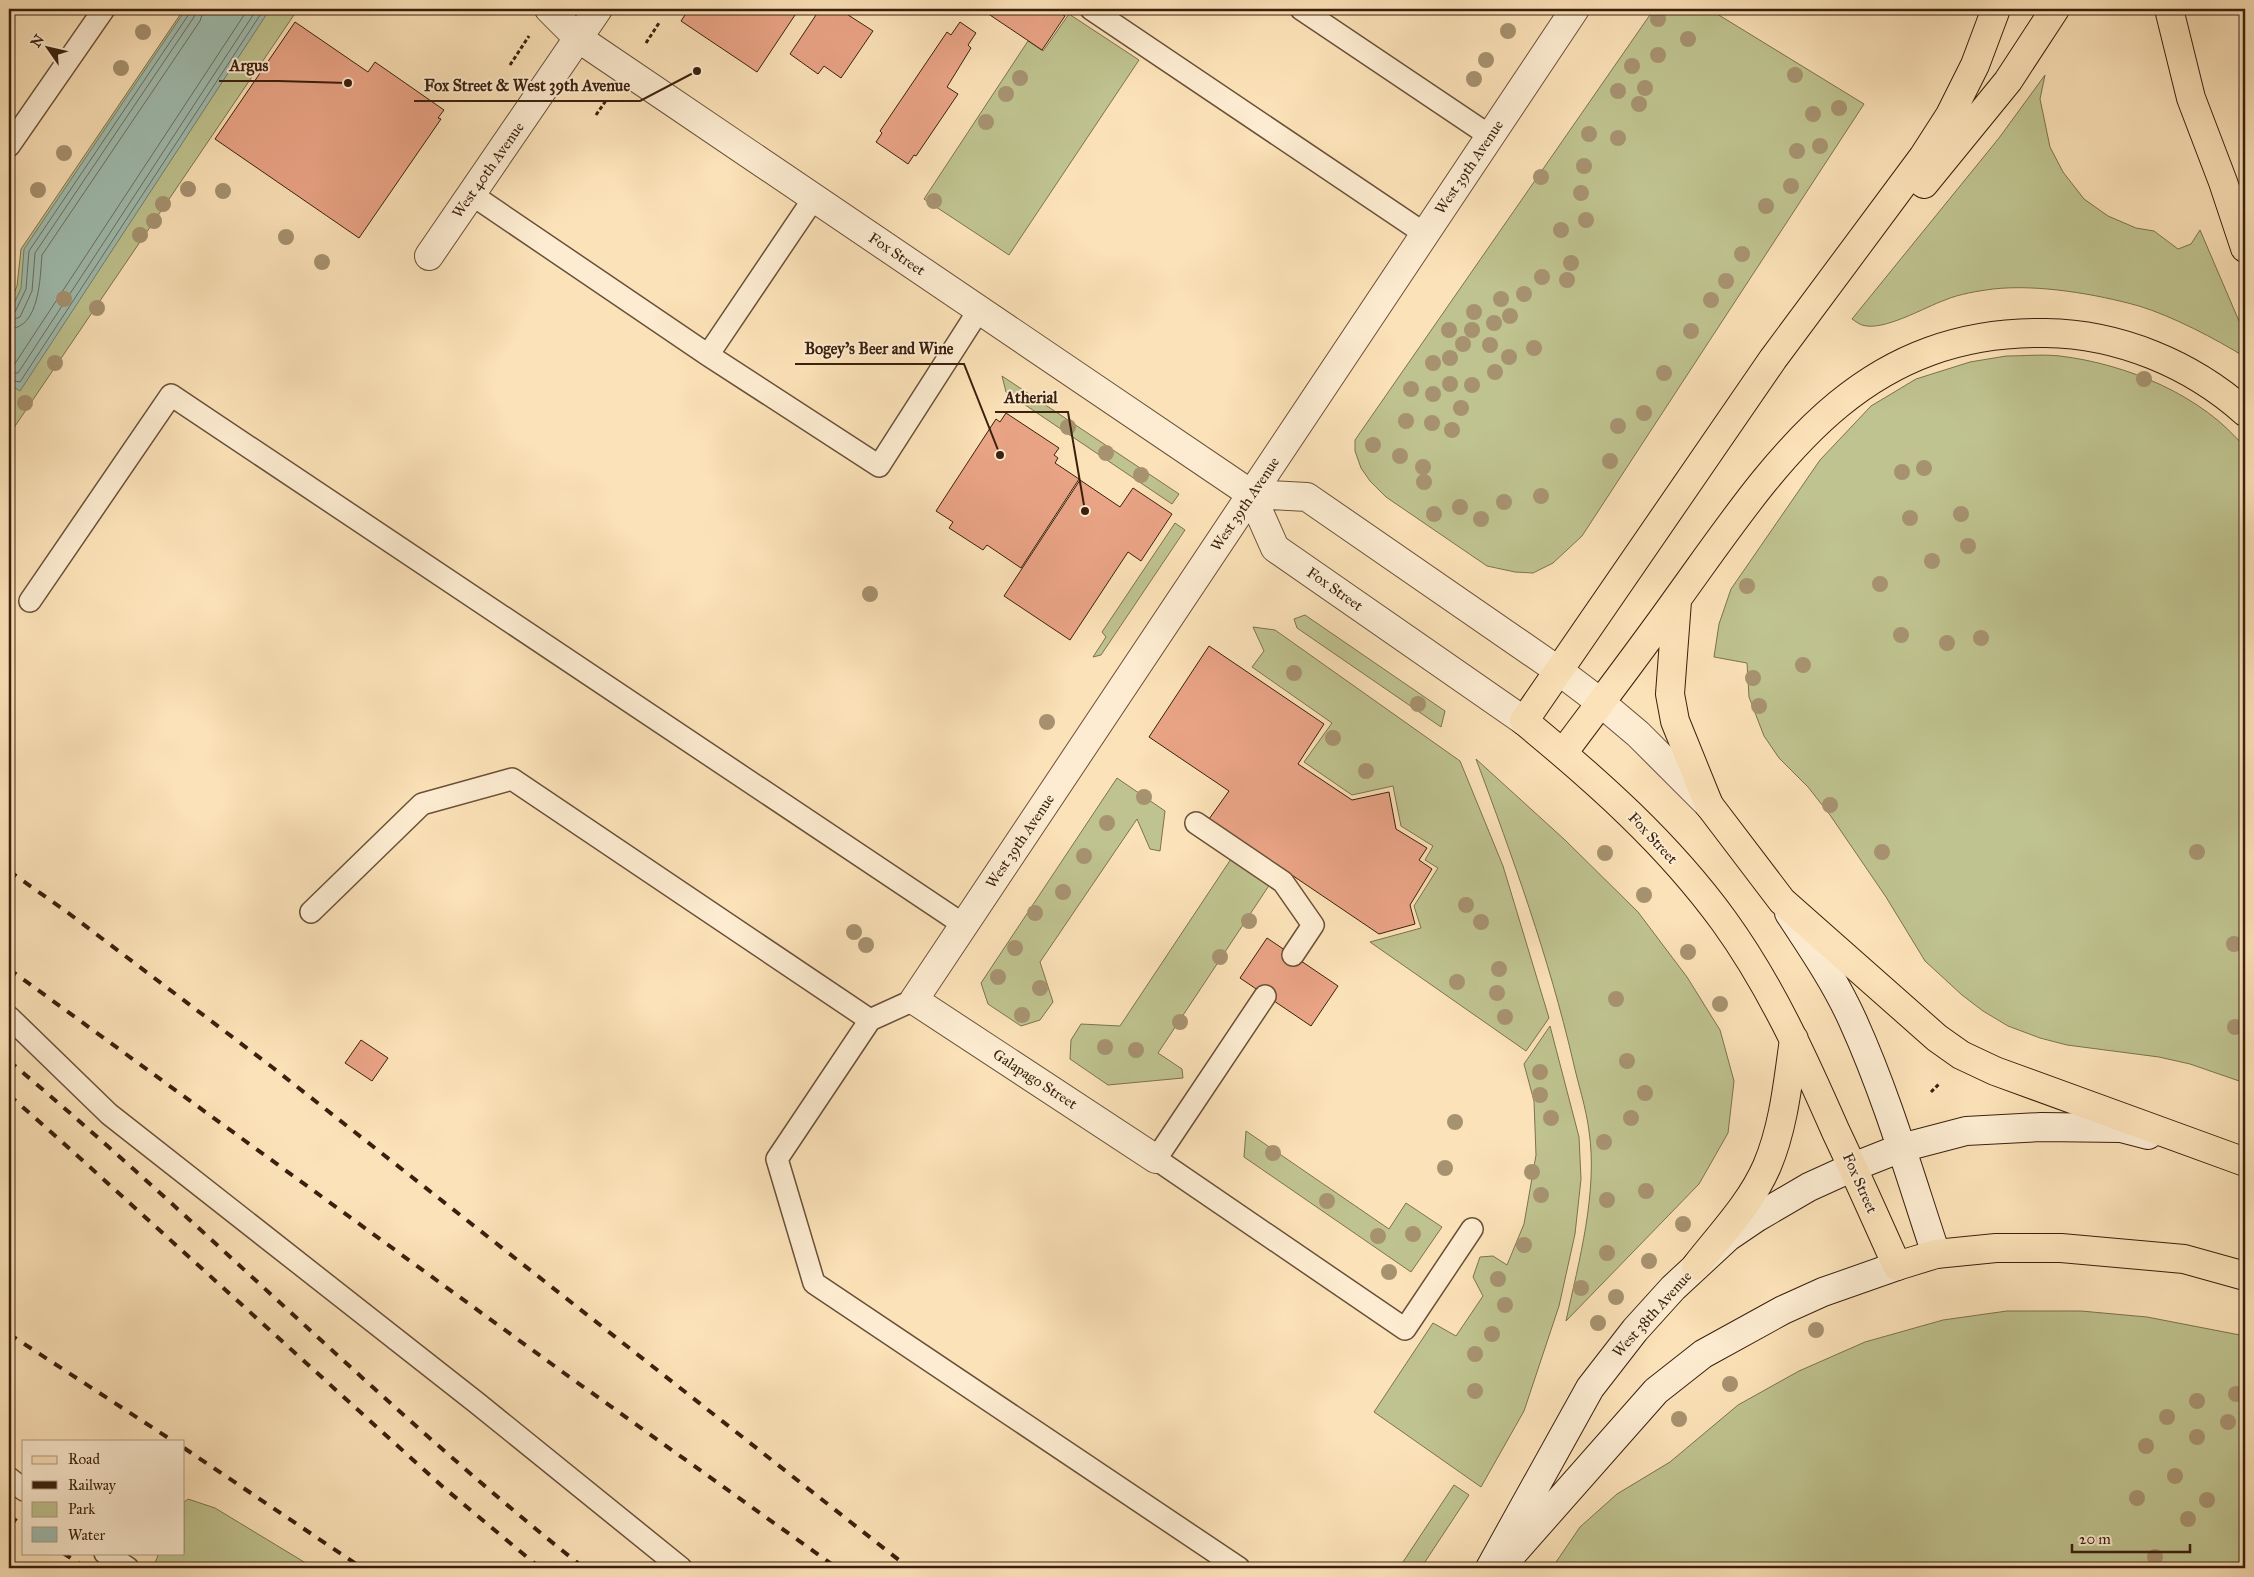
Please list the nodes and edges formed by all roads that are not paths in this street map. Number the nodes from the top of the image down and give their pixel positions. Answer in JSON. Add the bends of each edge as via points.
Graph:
{"nodes":[{"id":1,"x":104,"y":9,"type":"edge"},
{"id":2,"x":549,"y":9,"type":"edge"},
{"id":3,"x":598,"y":9,"type":"edge"},
{"id":4,"x":1091,"y":9,"type":"edge"},
{"id":5,"x":1301,"y":9,"type":"edge"},
{"id":6,"x":1575,"y":9,"type":"edge"},
{"id":7,"x":1996,"y":9,"type":"edge"},
{"id":8,"x":2055,"y":9,"type":"edge"},
{"id":9,"x":2170,"y":9,"type":"edge"},
{"id":10,"x":578,"y":38,"type":"junction"},
{"id":11,"x":1490,"y":136,"type":"junction"},
{"id":12,"x":9,"y":146,"type":"edge"},
{"id":13,"x":471,"y":194,"type":"junction"},
{"id":14,"x":814,"y":198,"type":"junction"},
{"id":15,"x":1425,"y":234,"type":"junction"},
{"id":16,"x":2245,"y":248,"type":"edge"},
{"id":17,"x":429,"y":256,"type":"dead end"},
{"id":18,"x":979,"y":310,"type":"junction"},
{"id":19,"x":708,"y":354,"type":"junction"},
{"id":20,"x":1773,"y":359,"type":"junction"},
{"id":21,"x":2245,"y":412,"type":"edge"},
{"id":22,"x":1251,"y":494,"type":"junction"},
{"id":23,"x":1677,"y":600,"type":"junction"},
{"id":24,"x":30,"y":601,"type":"dead end"},
{"id":25,"x":1558,"y":671,"type":"junction"},
{"id":26,"x":1600,"y":702,"type":"junction"},
{"id":27,"x":1524,"y":721,"type":"junction"},
{"id":28,"x":1563,"y":753,"type":"junction"},
{"id":29,"x":1709,"y":805,"type":"junction"},
{"id":30,"x":1196,"y":823,"type":"dead end"},
{"id":31,"x":1782,"y":900,"type":"junction"},
{"id":32,"x":311,"y":912,"type":"dead end"},
{"id":33,"x":964,"y":925,"type":"junction"},
{"id":34,"x":1293,"y":955,"type":"dead end"},
{"id":35,"x":1265,"y":996,"type":"dead end"},
{"id":36,"x":914,"y":1000,"type":"junction"},
{"id":37,"x":9,"y":1017,"type":"edge"},
{"id":38,"x":870,"y":1020,"type":"junction"},
{"id":39,"x":1794,"y":1039,"type":"junction"},
{"id":40,"x":1901,"y":1148,"type":"junction"},
{"id":41,"x":1156,"y":1159,"type":"junction"},
{"id":42,"x":2241,"y":1160,"type":"edge"},
{"id":43,"x":1853,"y":1167,"type":"junction"},
{"id":44,"x":1472,"y":1229,"type":"dead end"},
{"id":45,"x":1936,"y":1254,"type":"junction"},
{"id":46,"x":1696,"y":1266,"type":"junction"},
{"id":47,"x":1897,"y":1266,"type":"junction"},
{"id":48,"x":2245,"y":1276,"type":"edge"},
{"id":49,"x":9,"y":1478,"type":"edge"},
{"id":50,"x":22,"y":1488,"type":"edge"},
{"id":51,"x":107,"y":1554,"type":"edge"},
{"id":52,"x":128,"y":1568,"type":"edge"},
{"id":53,"x":682,"y":1568,"type":"edge"},
{"id":54,"x":1239,"y":1568,"type":"edge"},
{"id":55,"x":1490,"y":1568,"type":"edge"},
{"id":56,"x":1500,"y":1568,"type":"edge"}],
"edges":[{"from":1,"to":12,"type":"lane"},
{"from":2,"to":10,"type":"street","name":"Fox Street"},
{"from":3,"to":10,"type":"street","name":"West 40th Avenue"},
{"from":4,"to":15,"type":"lane"},
{"from":5,"to":11,"type":"lane"},
{"from":6,"to":11,"type":"street","name":"West 39th Avenue"},
{"from":7,"to":20,"type":"main road","via":[[1976,64],[1928,150]]},
{"from":8,"to":20,"type":"main road","via":[[2008,81],[1885,231]]},
{"from":9,"to":16,"type":"main road","via":[[2191,98]]},
{"from":10,"to":13,"type":"street","name":"West 40th Avenue"},
{"from":10,"to":14,"type":"street","name":"Fox Street"},
{"from":11,"to":15,"type":"street","name":"West 39th Avenue"},
{"from":13,"to":17,"type":"street","name":"West 40th Avenue"},
{"from":13,"to":19,"type":"lane"},
{"from":14,"to":18,"type":"street","name":"Fox Street"},
{"from":14,"to":19,"type":"lane"},
{"from":15,"to":22,"type":"street","name":"West 39th Avenue"},
{"from":18,"to":19,"type":"lane","via":[[879,466]]},
{"from":18,"to":22,"type":"street","name":"Fox Street"},
{"from":20,"to":25,"type":"main road"},
{"from":21,"to":23,"type":"main road","via":[[2184,369],[2104,339],[2063,333],[2022,333],[1980,337],[1934,349],[1893,367],[1854,391],[1817,421],[1749,500]]},
{"from":22,"to":25,"type":"street","via":[[1307,497]]},
{"from":22,"to":27,"type":"street","name":"Fox Street","via":[[1275,548]]},
{"from":22,"to":33,"type":"street","name":"West 39th Avenue"},
{"from":23,"to":26,"type":"main road"},
{"from":23,"to":29,"type":"main road","via":[[1670,694],[1675,721]]},
{"from":24,"to":33,"type":"lane","via":[[171,395]]},
{"from":25,"to":26,"type":"street"},
{"from":25,"to":27,"type":"main road"},
{"from":26,"to":28,"type":"main road"},
{"from":26,"to":29,"type":"street","via":[[1638,734]]},
{"from":27,"to":28,"type":"main road","name":"Fox Street"},
{"from":28,"to":39,"type":"main road","name":"Fox Street","via":[[1608,791],[1684,872],[1724,921]]},
{"from":29,"to":31,"type":"main road"},
{"from":30,"to":34,"type":"lane","via":[[1283,882],[1313,925]]},
{"from":31,"to":40,"type":"street","via":[[1827,971],[1853,1020]]},
{"from":31,"to":42,"type":"main road","via":[[1923,1026],[1961,1055],[2003,1074]]},
{"from":32,"to":38,"type":"lane","via":[[422,804],[512,779]]},
{"from":33,"to":36,"type":"street","name":"West 39th Avenue"},
{"from":35,"to":41,"type":"lane"},
{"from":36,"to":38,"type":"lane"},
{"from":36,"to":41,"type":"street","name":"Galapago Street"},
{"from":37,"to":53,"type":"lane","via":[[109,1114]]},
{"from":38,"to":54,"type":"lane","via":[[776,1159],[814,1284]]},
{"from":39,"to":43,"type":"main road","name":"Fox Street"},
{"from":39,"to":46,"type":"main road","via":[[1785,1099],[1766,1166],[1743,1206]]},
{"from":40,"to":42,"type":"street","via":[[1966,1131],[2041,1127],[2121,1128]]},
{"from":40,"to":43,"type":"street","name":"West 38th Avenue"},
{"from":40,"to":45,"type":"street"},
{"from":41,"to":44,"type":"lane","via":[[1405,1329]]},
{"from":43,"to":46,"type":"street","name":"West 38th Avenue","via":[[1756,1218],[1728,1237]]},
{"from":43,"to":47,"type":"main road","name":"Fox Street"},
{"from":45,"to":47,"type":"main road"},
{"from":45,"to":48,"type":"main road","via":[[1996,1248],[2061,1248],[2184,1259]]},
{"from":46,"to":55,"type":"street","name":"West 38th Avenue","via":[[1635,1330],[1590,1388]]},
{"from":47,"to":56,"type":"street","via":[[1782,1310],[1703,1354],[1656,1391]]},
{"from":49,"to":50,"type":"lane"},
{"from":51,"to":52,"type":"lane"}]}
